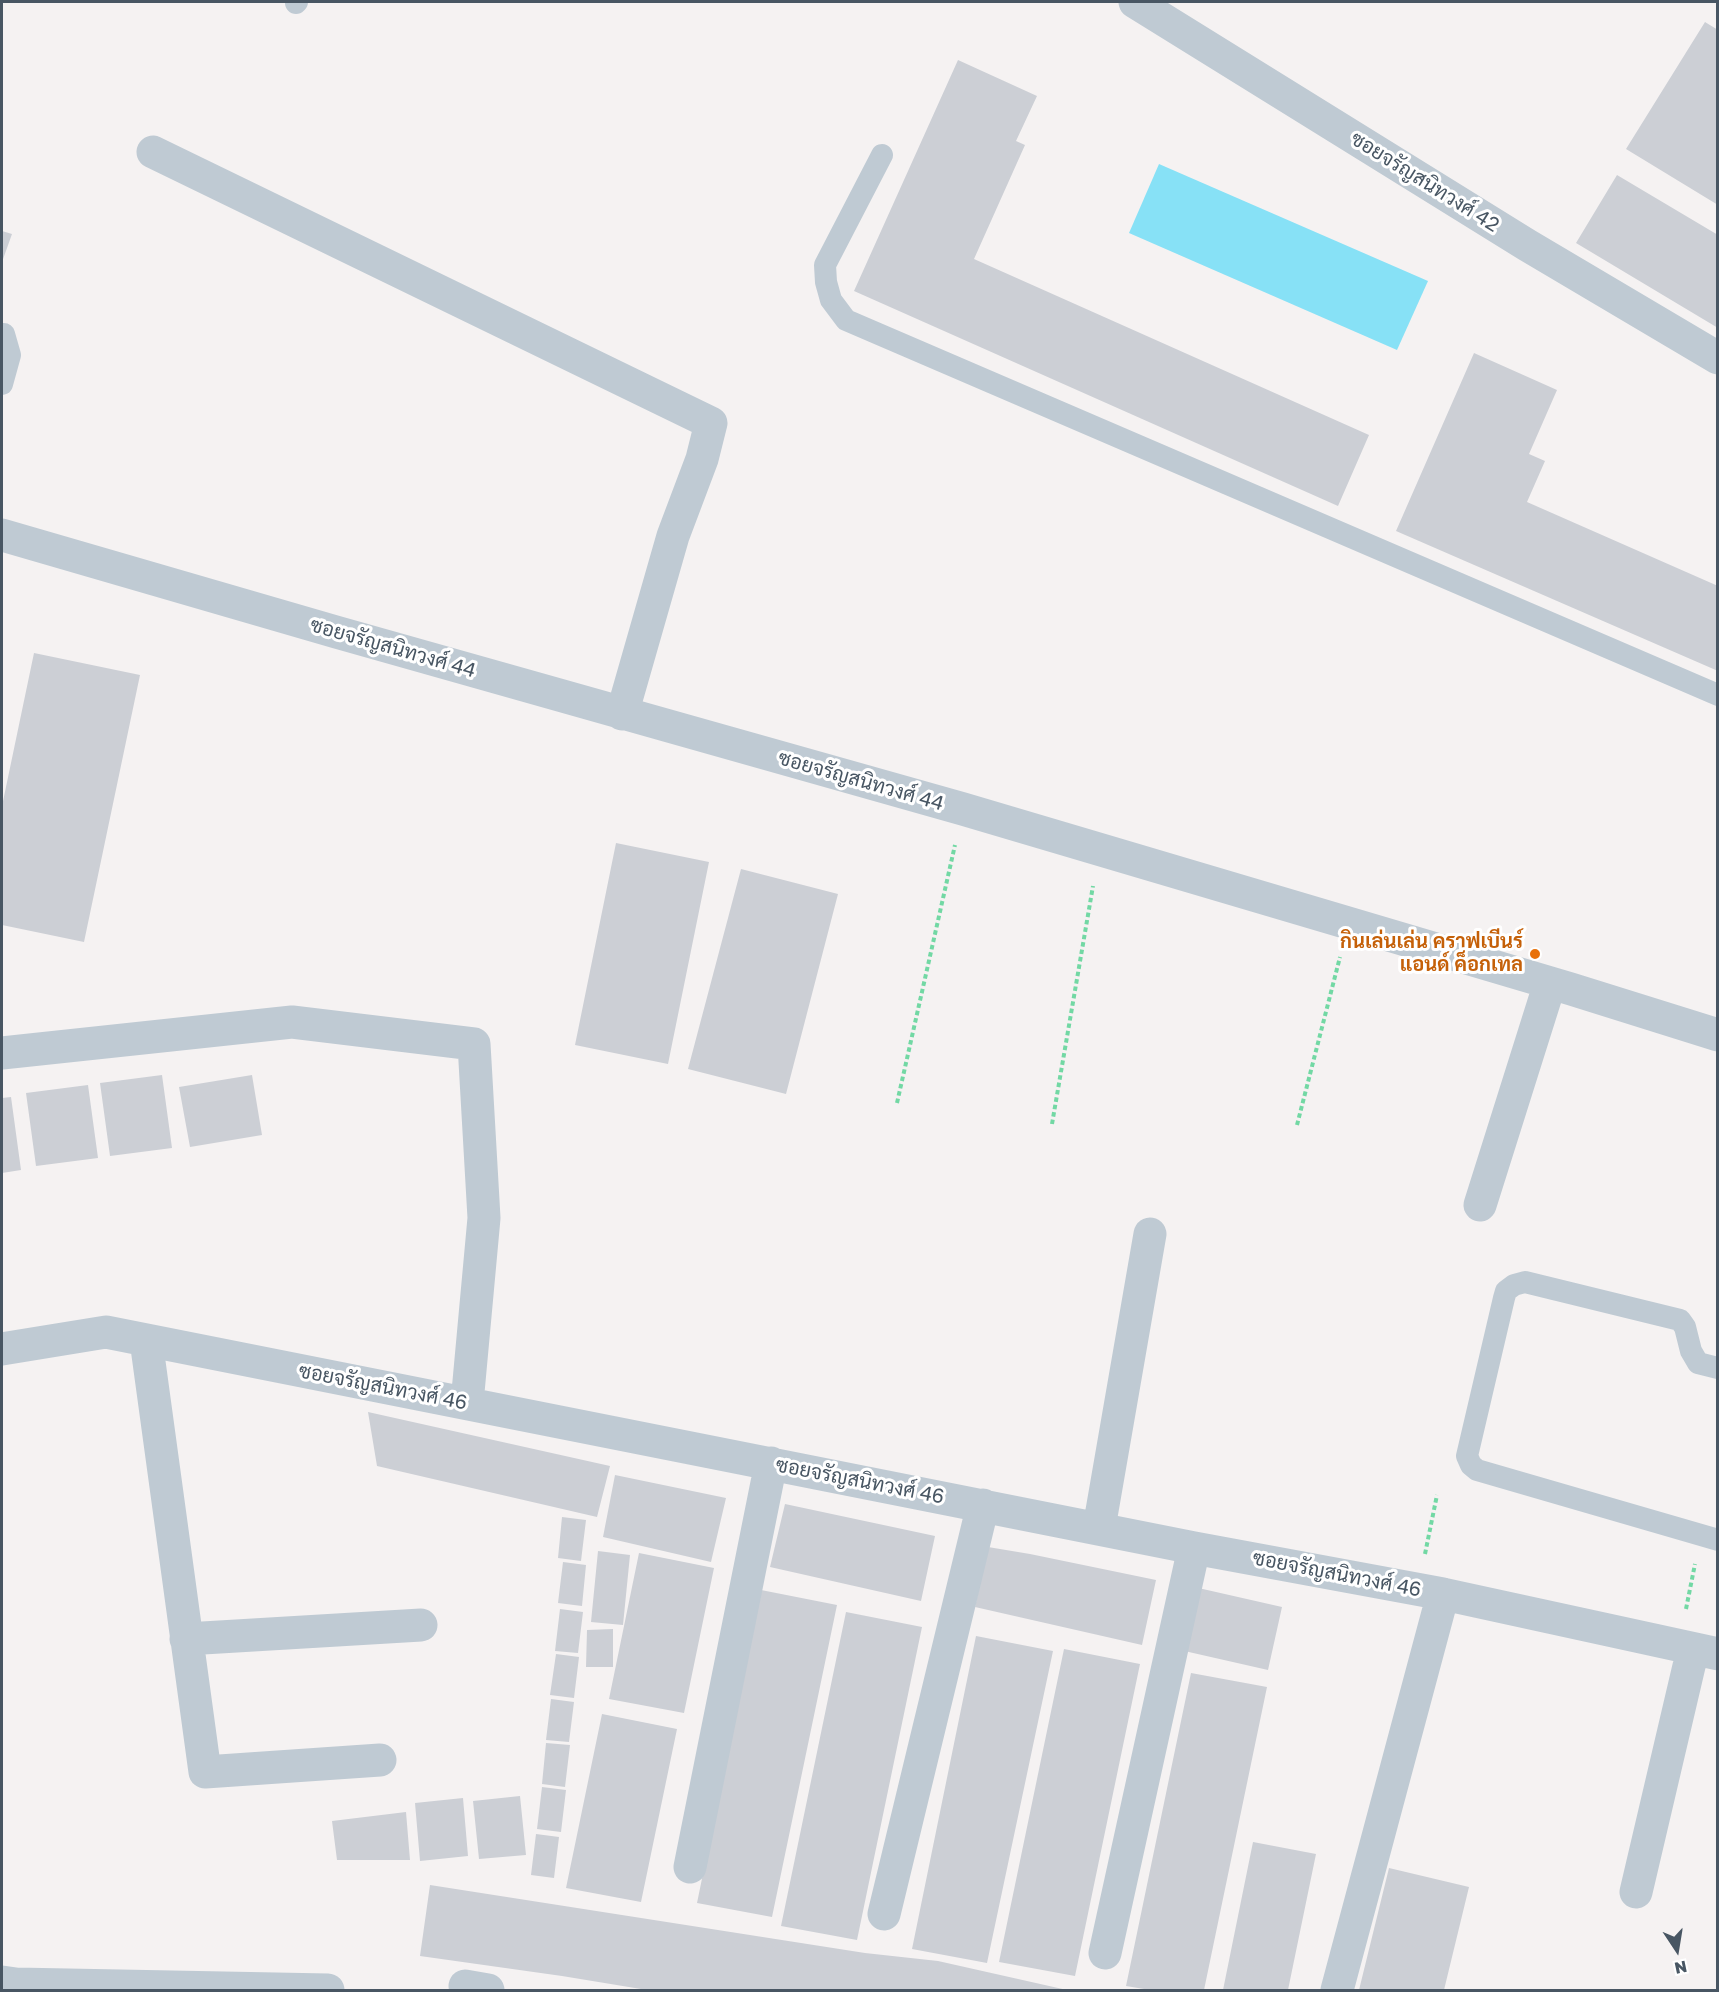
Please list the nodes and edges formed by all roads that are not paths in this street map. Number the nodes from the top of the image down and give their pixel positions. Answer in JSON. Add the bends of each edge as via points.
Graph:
{"nodes":[{"id":1,"x":1135,"y":2,"type":"edge"},
{"id":2,"x":153,"y":152,"type":"dead end"},
{"id":3,"x":882,"y":155,"type":"dead end"},
{"id":4,"x":2,"y":334,"type":"edge"},
{"id":5,"x":1718,"y":358,"type":"edge"},
{"id":6,"x":2,"y":384,"type":"edge"},
{"id":7,"x":2,"y":535,"type":"edge"},
{"id":8,"x":1718,"y":695,"type":"edge"},
{"id":9,"x":622,"y":714,"type":"junction"},
{"id":10,"x":1550,"y":983,"type":"junction"},
{"id":11,"x":1718,"y":1035,"type":"edge"},
{"id":12,"x":2,"y":1053,"type":"edge"},
{"id":13,"x":1480,"y":1205,"type":"dead end"},
{"id":14,"x":1150,"y":1234,"type":"dead end"},
{"id":15,"x":147,"y":1340,"type":"junction"},
{"id":16,"x":2,"y":1349,"type":"edge"},
{"id":17,"x":1718,"y":1368,"type":"edge"},
{"id":18,"x":467,"y":1403,"type":"junction"},
{"id":19,"x":771,"y":1463,"type":"junction"},
{"id":20,"x":983,"y":1505,"type":"junction"},
{"id":21,"x":1099,"y":1528,"type":"junction"},
{"id":22,"x":1718,"y":1540,"type":"edge"},
{"id":23,"x":1194,"y":1548,"type":"junction"},
{"id":24,"x":1430,"y":1592,"type":"junction"},
{"id":25,"x":421,"y":1625,"type":"dead end"},
{"id":26,"x":186,"y":1638,"type":"junction"},
{"id":27,"x":1696,"y":1650,"type":"edge"},
{"id":28,"x":380,"y":1760,"type":"dead end"},
{"id":29,"x":690,"y":1867,"type":"dead end"},
{"id":30,"x":1636,"y":1892,"type":"dead end"},
{"id":31,"x":884,"y":1914,"type":"dead end"},
{"id":32,"x":1105,"y":1953,"type":"dead end"},
{"id":33,"x":2,"y":1982,"type":"edge"},
{"id":34,"x":328,"y":1990,"type":"edge"},
{"id":35,"x":1337,"y":1990,"type":"edge"}],
"edges":[{"from":1,"to":5,"type":"street","name":"ซอยจรัญสนิทวงศ์ 42","via":[[1527,245]]},
{"from":2,"to":9,"type":"street","via":[[711,423],[673,536]]},
{"from":3,"to":8,"type":"lane","via":[[825,265],[831,300],[846,320]]},
{"from":4,"to":6,"type":"lane","via":[[10,355]]},
{"from":7,"to":9,"type":"street","name":"ซอยจรัญสนิทวงศ์ 44"},
{"from":9,"to":10,"type":"street","name":"ซอยจรัญสนิทวงศ์ 44"},
{"from":10,"to":11,"type":"street","name":"ซอยจรัญสนิทวงศ์ 44"},
{"from":10,"to":13,"type":"street"},
{"from":12,"to":18,"type":"street","via":[[292,1022],[474,1044],[484,1218]]},
{"from":14,"to":21,"type":"street"},
{"from":15,"to":16,"type":"street","name":"ซอยจรัญสนิทวงศ์ 46","via":[[106,1332]]},
{"from":15,"to":18,"type":"street","name":"ซอยจรัญสนิทวงศ์ 46"},
{"from":15,"to":26,"type":"street"},
{"from":17,"to":22,"type":"lane","via":[[1698,1363],[1680,1320],[1525,1282],[1514,1285],[1504,1298],[1467,1456],[1477,1470]]},
{"from":18,"to":19,"type":"street","name":"ซอยจรัญสนิทวงศ์ 46"},
{"from":19,"to":20,"type":"street","name":"ซอยจรัญสนิทวงศ์ 46"},
{"from":19,"to":29,"type":"street"},
{"from":20,"to":21,"type":"street","name":"ซอยจรัญสนิทวงศ์ 46"},
{"from":20,"to":31,"type":"street"},
{"from":21,"to":23,"type":"street","name":"ซอยจรัญสนิทวงศ์ 46"},
{"from":23,"to":24,"type":"street","name":"ซอยจรัญสนิทวงศ์ 46"},
{"from":23,"to":32,"type":"street"},
{"from":24,"to":27,"type":"street","name":"ซอยจรัญสนิทวงศ์ 46"},
{"from":24,"to":35,"type":"street"},
{"from":25,"to":26,"type":"street"},
{"from":26,"to":28,"type":"street","via":[[205,1772]]},
{"from":27,"to":30,"type":"street"},
{"from":33,"to":34,"type":"street"}]}
